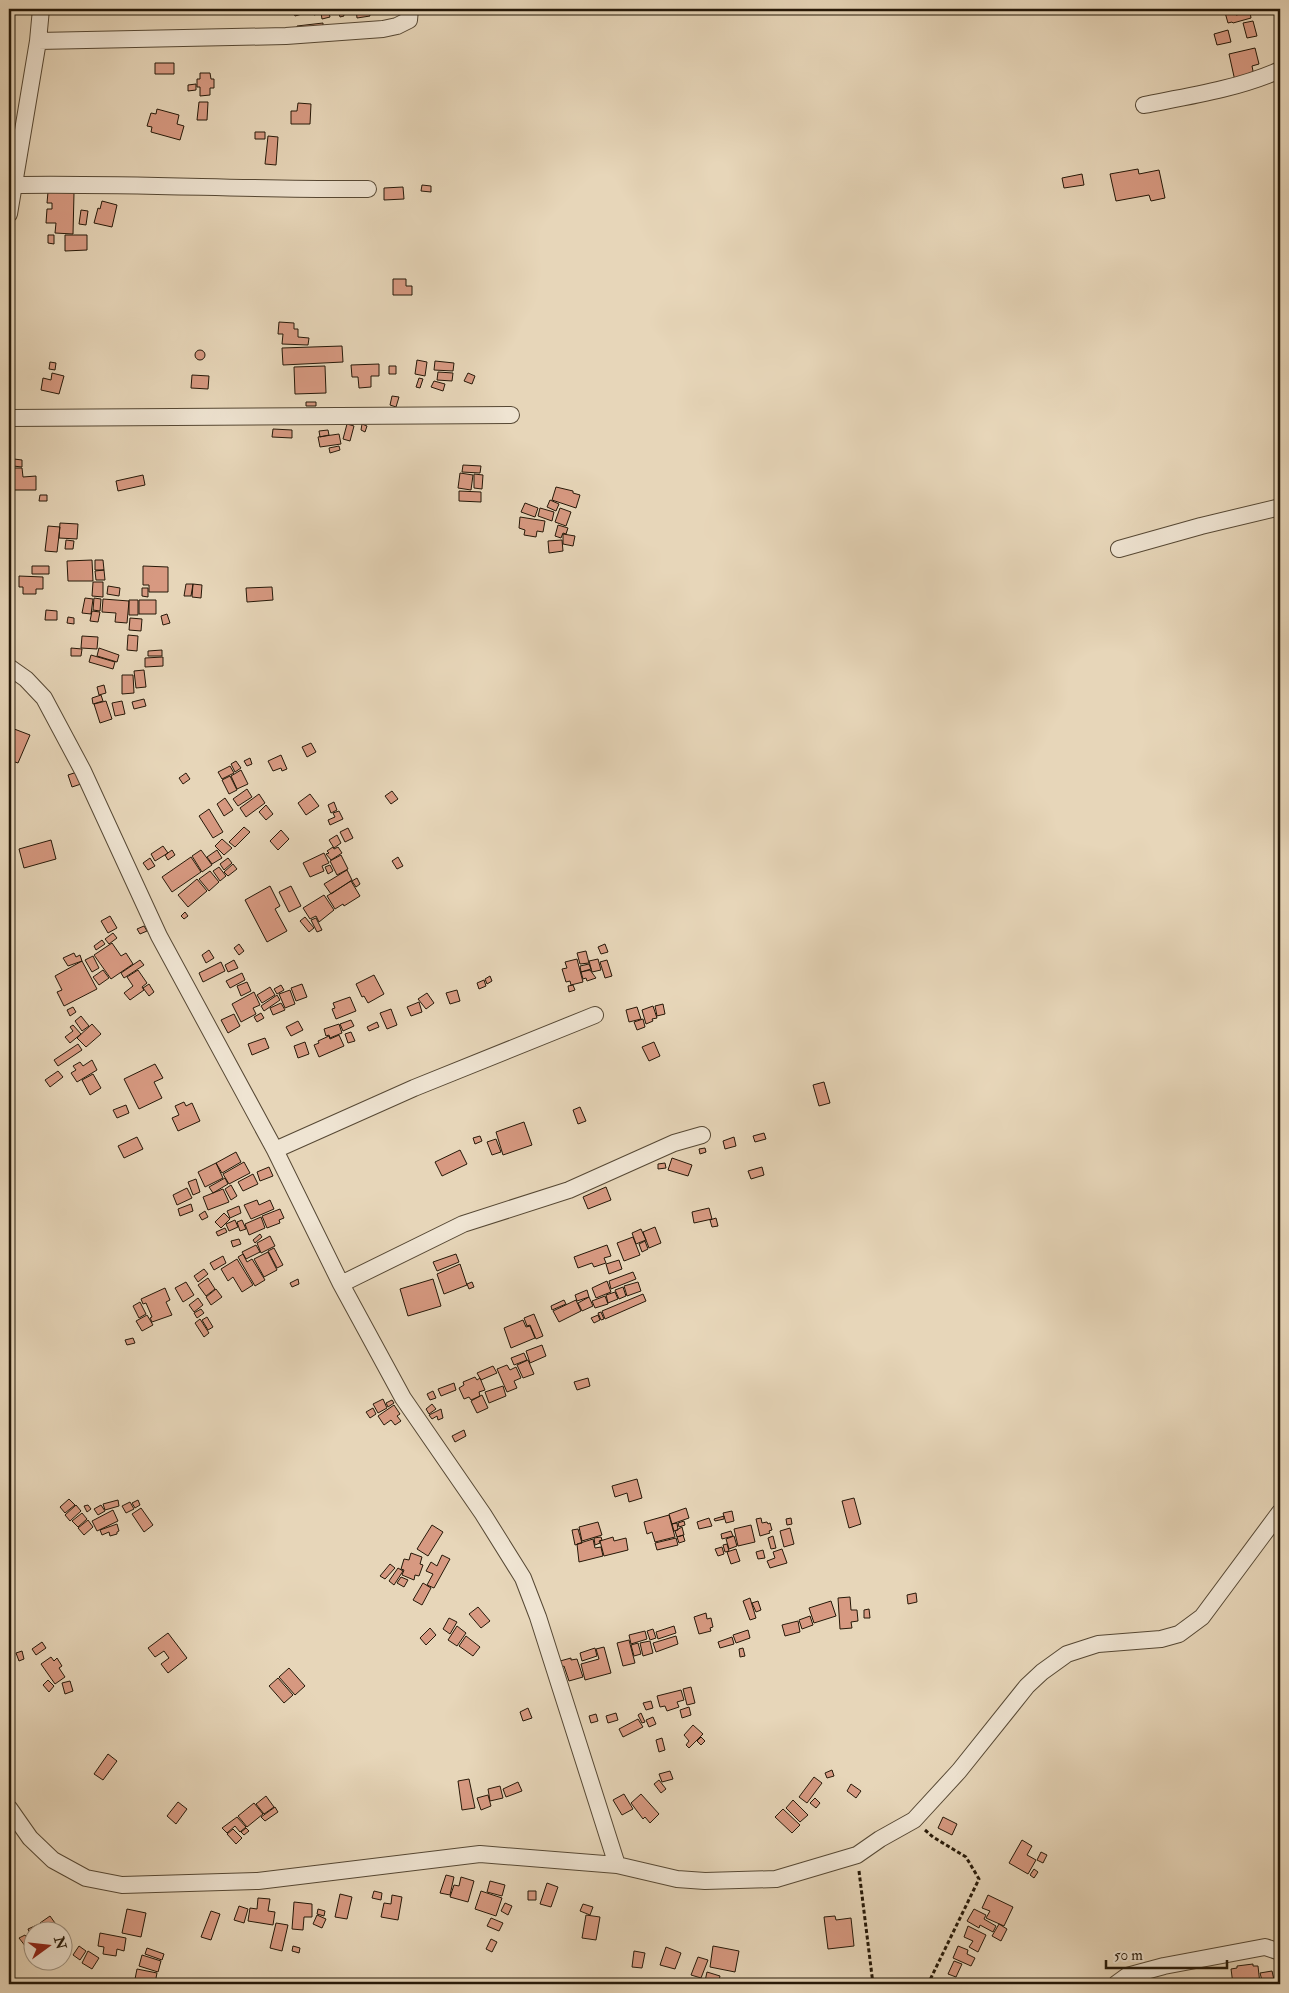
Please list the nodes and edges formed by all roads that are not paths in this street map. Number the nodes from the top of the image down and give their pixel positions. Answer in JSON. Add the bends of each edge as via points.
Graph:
{"nodes":[{"id":1,"x":40,"y":9,"type":"edge"},
{"id":2,"x":410,"y":9,"type":"edge"},
{"id":3,"x":38,"y":42,"type":"junction"},
{"id":4,"x":1280,"y":70,"type":"edge"},
{"id":5,"x":1144,"y":105,"type":"dead end"},
{"id":6,"x":13,"y":185,"type":"junction"},
{"id":7,"x":368,"y":189,"type":"dead end"},
{"id":8,"x":9,"y":214,"type":"edge"},
{"id":9,"x":511,"y":415,"type":"dead end"},
{"id":10,"x":9,"y":418,"type":"edge"},
{"id":11,"x":1280,"y":507,"type":"edge"},
{"id":12,"x":1119,"y":549,"type":"dead end"},
{"id":13,"x":9,"y":667,"type":"edge"},
{"id":14,"x":595,"y":1015,"type":"dead end"},
{"id":15,"x":702,"y":1135,"type":"dead end"},
{"id":16,"x":275,"y":1150,"type":"junction"},
{"id":17,"x":341,"y":1284,"type":"junction"},
{"id":18,"x":1280,"y":1512,"type":"edge"},
{"id":19,"x":9,"y":1808,"type":"edge"},
{"id":20,"x":617,"y":1865,"type":"junction"},
{"id":21,"x":1280,"y":1952,"type":"edge"},
{"id":22,"x":1116,"y":1984,"type":"edge"}],
"edges":[{"from":1,"to":3,"type":"street"},
{"from":2,"to":3,"type":"street","via":[[408,20],[383,29],[286,36]]},
{"from":3,"to":6,"type":"street"},
{"from":4,"to":5,"type":"street","via":[[1212,92]]},
{"from":6,"to":7,"type":"street"},
{"from":6,"to":8,"type":"street"},
{"from":9,"to":10,"type":"street"},
{"from":11,"to":12,"type":"street"},
{"from":13,"to":16,"type":"street","via":[[44,698],[160,936]]},
{"from":14,"to":16,"type":"street","via":[[414,1088]]},
{"from":15,"to":17,"type":"street","via":[[674,1143],[569,1190],[463,1224]]},
{"from":16,"to":17,"type":"street"},
{"from":17,"to":20,"type":"street","via":[[403,1398],[523,1578]]},
{"from":18,"to":20,"type":"street","via":[[1202,1617],[1178,1634],[1161,1639],[1098,1644],[1067,1654],[1027,1686],[959,1771],[914,1820],[857,1855],[776,1879],[737,1881],[677,1879]]},
{"from":19,"to":20,"type":"street","via":[[30,1838],[53,1860],[86,1878],[122,1885],[258,1881],[480,1854]]},
{"from":21,"to":22,"type":"street","via":[[1265,1947],[1164,1966],[1127,1976]]}]}
